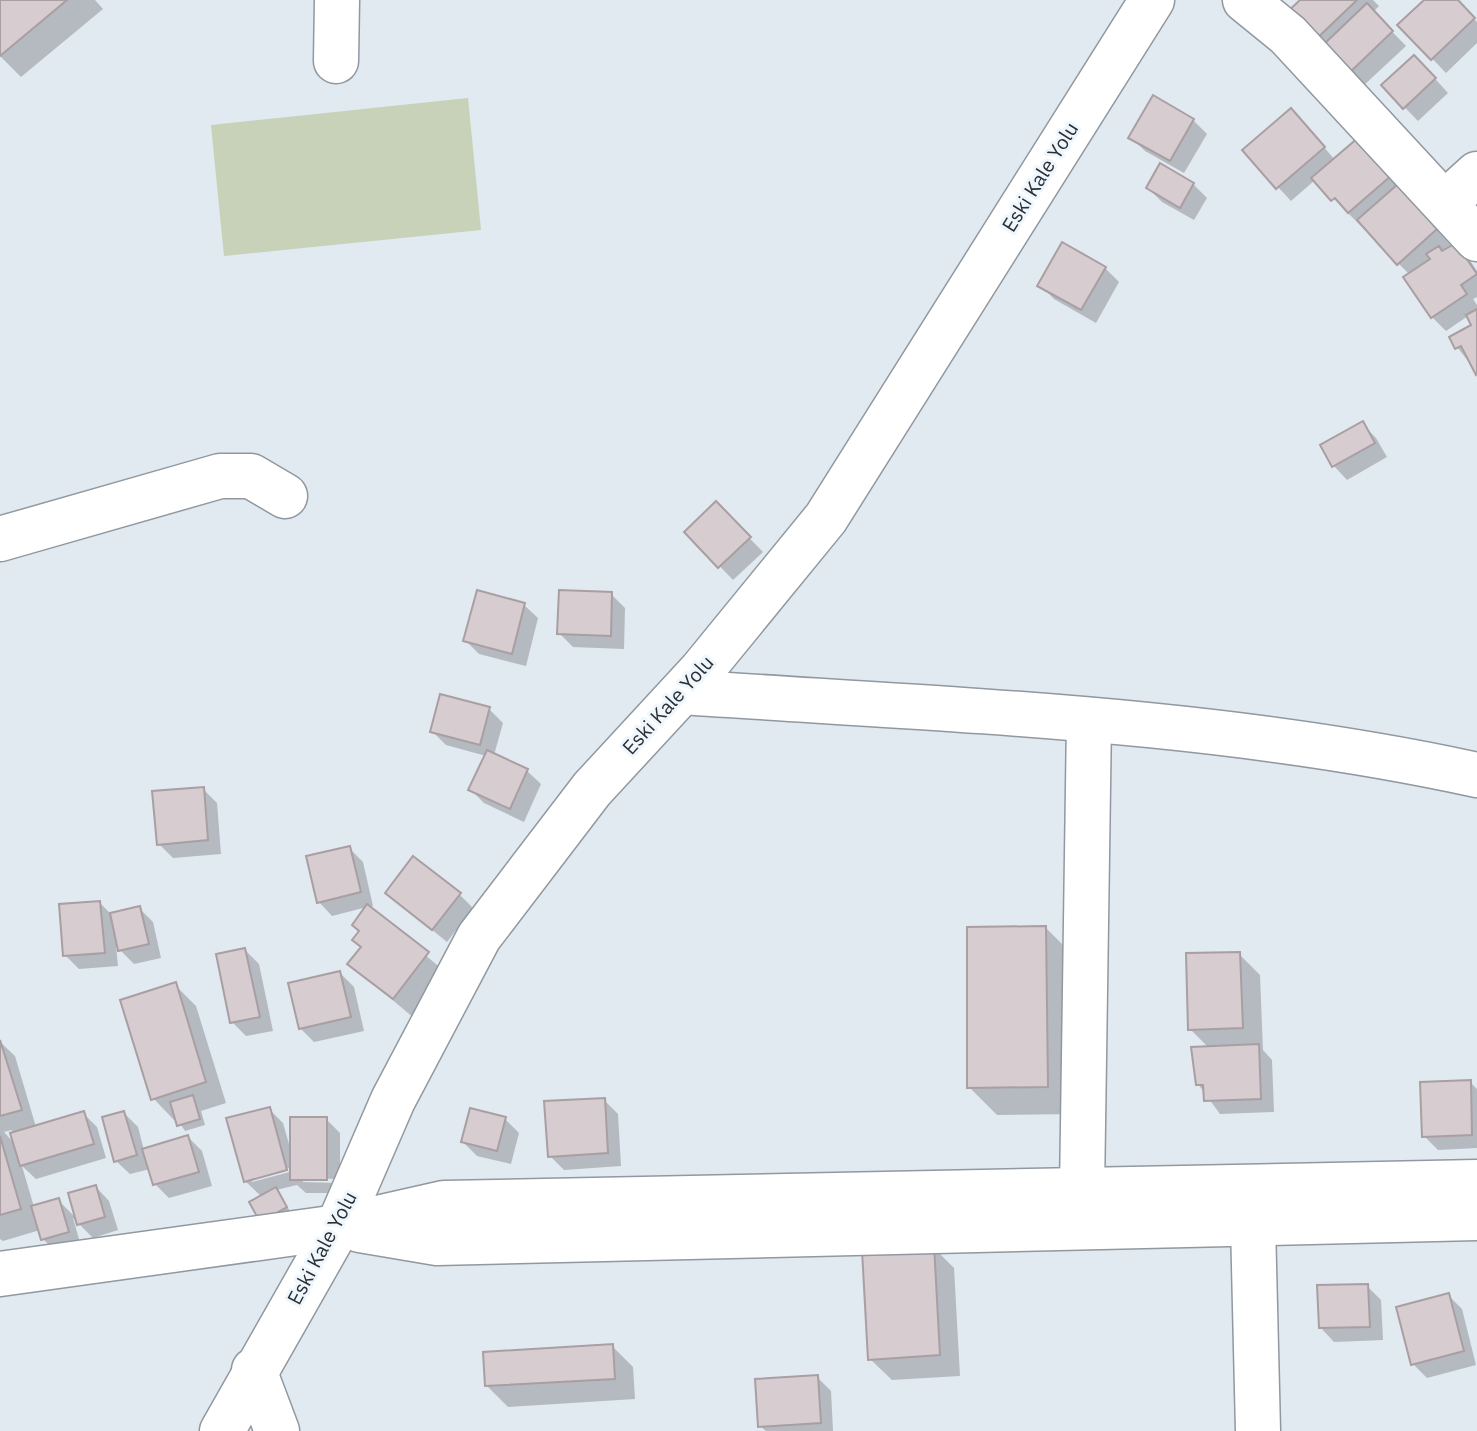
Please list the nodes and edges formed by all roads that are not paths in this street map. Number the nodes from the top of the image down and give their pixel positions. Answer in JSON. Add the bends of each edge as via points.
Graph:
{"nodes":[{"id":1,"x":337,"y":0,"type":"edge"},
{"id":2,"x":1152,"y":0,"type":"edge"},
{"id":3,"x":1245,"y":0,"type":"edge"},
{"id":4,"x":336,"y":61,"type":"dead end"},
{"id":5,"x":1477,"y":174,"type":"edge"},
{"id":6,"x":1445,"y":203,"type":"junction"},
{"id":7,"x":1477,"y":239,"type":"edge"},
{"id":8,"x":285,"y":496,"type":"dead end"},
{"id":9,"x":0,"y":539,"type":"edge"},
{"id":10,"x":682,"y":692,"type":"junction"},
{"id":11,"x":1089,"y":720,"type":"junction"},
{"id":12,"x":1477,"y":775,"type":"edge"},
{"id":13,"x":1477,"y":1182,"type":"edge"},
{"id":14,"x":1082,"y":1192,"type":"junction"},
{"id":15,"x":1477,"y":1218,"type":"edge"},
{"id":16,"x":1253,"y":1224,"type":"junction"},
{"id":17,"x":338,"y":1227,"type":"junction"},
{"id":18,"x":0,"y":1274,"type":"edge"},
{"id":19,"x":254,"y":1370,"type":"junction"},
{"id":20,"x":222,"y":1431,"type":"edge"},
{"id":21,"x":277,"y":1431,"type":"edge"},
{"id":22,"x":1258,"y":1431,"type":"edge"}],
"edges":[{"from":1,"to":4,"type":"street"},
{"from":2,"to":10,"type":"street","name":"Eski Kale Yolu","via":[[826,518]]},
{"from":3,"to":6,"type":"street","via":[[1288,35]]},
{"from":5,"to":6,"type":"street"},
{"from":6,"to":7,"type":"street"},
{"from":8,"to":9,"type":"street","via":[[251,476],[220,476]]},
{"from":10,"to":11,"type":"street"},
{"from":10,"to":17,"type":"street","name":"Eski Kale Yolu","via":[[592,789],[479,937],[393,1100]]},
{"from":11,"to":12,"type":"street","via":[[1391,756]]},
{"from":11,"to":14,"type":"street"},
{"from":13,"to":14,"type":"street"},
{"from":14,"to":17,"type":"street","via":[[444,1203]]},
{"from":15,"to":16,"type":"street"},
{"from":16,"to":17,"type":"street","via":[[437,1243]]},
{"from":16,"to":22,"type":"street"},
{"from":17,"to":18,"type":"street"},
{"from":17,"to":19,"type":"street","name":"Eski Kale Yolu"},
{"from":19,"to":20,"type":"street","name":"Eski Kale Yolu"},
{"from":19,"to":21,"type":"street"}]}
